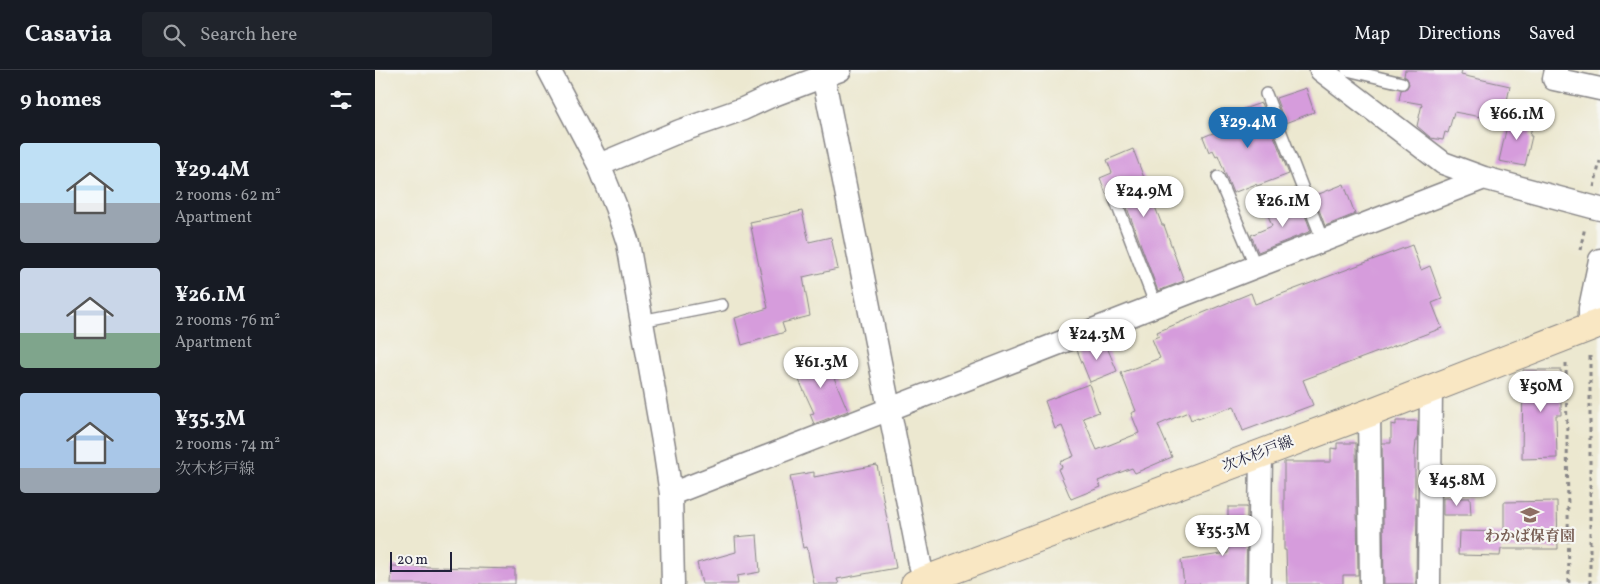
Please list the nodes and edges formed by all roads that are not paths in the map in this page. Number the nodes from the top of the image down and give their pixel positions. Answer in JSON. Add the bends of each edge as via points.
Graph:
{"nodes":[{"id":1,"x":549,"y":70,"type":"edge"},
{"id":2,"x":1321,"y":70,"type":"edge"},
{"id":3,"x":1347,"y":70,"type":"edge"},
{"id":4,"x":1556,"y":70,"type":"edge"},
{"id":5,"x":829,"y":72,"type":"edge"},
{"id":6,"x":1402,"y":83,"type":"dead end"},
{"id":7,"x":1600,"y":89,"type":"edge"},
{"id":8,"x":1266,"y":94,"type":"dead end"},
{"id":9,"x":599,"y":165,"type":"junction"},
{"id":10,"x":1218,"y":177,"type":"dead end"},
{"id":11,"x":1485,"y":178,"type":"junction"},
{"id":12,"x":1115,"y":200,"type":"dead end"},
{"id":13,"x":1600,"y":209,"type":"edge"},
{"id":14,"x":1323,"y":241,"type":"junction"},
{"id":15,"x":1600,"y":260,"type":"edge"},
{"id":16,"x":1256,"y":267,"type":"junction"},
{"id":17,"x":722,"y":305,"type":"dead end"},
{"id":18,"x":1155,"y":306,"type":"junction"},
{"id":19,"x":641,"y":321,"type":"junction"},
{"id":20,"x":1595,"y":324,"type":"edge"},
{"id":21,"x":1431,"y":389,"type":"junction"},
{"id":22,"x":891,"y":410,"type":"junction"},
{"id":23,"x":1369,"y":413,"type":"junction"},
{"id":24,"x":1261,"y":454,"type":"junction"},
{"id":25,"x":671,"y":494,"type":"junction"},
{"id":26,"x":923,"y":582,"type":"edge"},
{"id":27,"x":673,"y":584,"type":"edge"},
{"id":28,"x":1259,"y":584,"type":"edge"},
{"id":29,"x":1371,"y":584,"type":"edge"},
{"id":30,"x":1429,"y":584,"type":"edge"}],
"edges":[{"from":1,"to":9,"type":"street"},
{"from":2,"to":11,"type":"street","via":[[1443,163]]},
{"from":3,"to":6,"type":"lane"},
{"from":4,"to":7,"type":"street","via":[[1554,79]]},
{"from":5,"to":9,"type":"street"},
{"from":5,"to":22,"type":"street"},
{"from":8,"to":14,"type":"lane"},
{"from":9,"to":19,"type":"street","via":[[628,243]]},
{"from":10,"to":16,"type":"lane"},
{"from":11,"to":13,"type":"street"},
{"from":11,"to":14,"type":"street"},
{"from":12,"to":18,"type":"lane"},
{"from":14,"to":16,"type":"street"},
{"from":15,"to":20,"type":"street","via":[[1590,308]]},
{"from":16,"to":18,"type":"street"},
{"from":17,"to":19,"type":"lane"},
{"from":18,"to":22,"type":"street"},
{"from":19,"to":25,"type":"street"},
{"from":20,"to":21,"type":"main road","name":"次木杉戸線"},
{"from":21,"to":23,"type":"main road","name":"次木杉戸線"},
{"from":21,"to":30,"type":"street"},
{"from":22,"to":25,"type":"street"},
{"from":22,"to":26,"type":"street"},
{"from":23,"to":24,"type":"main road","name":"次木杉戸線"},
{"from":23,"to":29,"type":"street"},
{"from":24,"to":26,"type":"main road","name":"次木杉戸線"},
{"from":24,"to":28,"type":"street"},
{"from":25,"to":27,"type":"street"}]}
